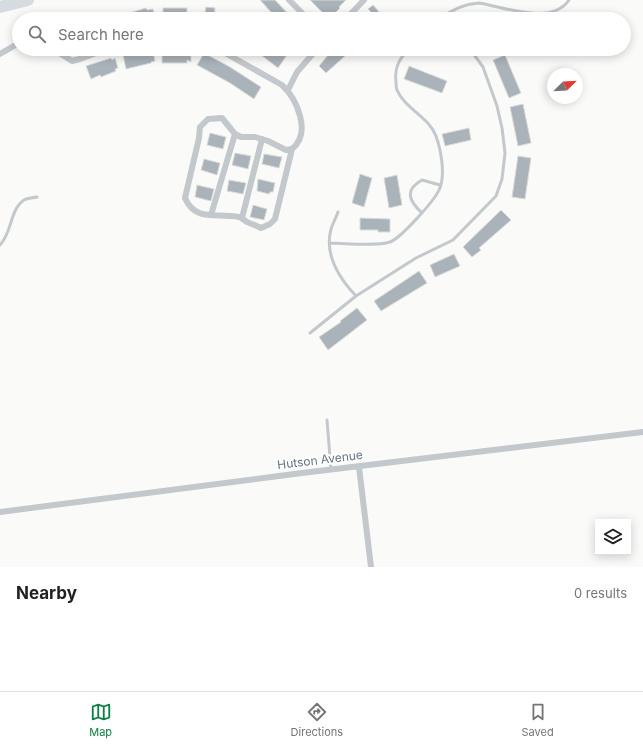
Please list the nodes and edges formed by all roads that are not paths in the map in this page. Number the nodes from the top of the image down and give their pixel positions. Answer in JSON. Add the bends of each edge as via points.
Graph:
{"nodes":[{"id":1,"x":28,"y":0,"type":"edge"},
{"id":2,"x":289,"y":0,"type":"edge"},
{"id":3,"x":364,"y":0,"type":"edge"},
{"id":4,"x":569,"y":1,"type":"edge"},
{"id":5,"x":0,"y":7,"type":"edge"},
{"id":6,"x":301,"y":12,"type":"edge"},
{"id":7,"x":353,"y":12,"type":"edge"},
{"id":8,"x":450,"y":12,"type":"edge"},
{"id":9,"x":524,"y":12,"type":"edge"},
{"id":10,"x":552,"y":12,"type":"edge"},
{"id":11,"x":12,"y":47,"type":"edge"},
{"id":12,"x":0,"y":54,"type":"edge"},
{"id":13,"x":64,"y":56,"type":"edge"},
{"id":14,"x":88,"y":56,"type":"edge"},
{"id":15,"x":230,"y":56,"type":"edge"},
{"id":16,"x":310,"y":56,"type":"edge"},
{"id":17,"x":403,"y":56,"type":"edge"},
{"id":18,"x":475,"y":56,"type":"edge"},
{"id":19,"x":288,"y":90,"type":"junction"},
{"id":20,"x":235,"y":134,"type":"junction"},
{"id":21,"x":262,"y":139,"type":"junction"},
{"id":22,"x":292,"y":149,"type":"junction"},
{"id":23,"x":440,"y":185,"type":"junction"},
{"id":24,"x":37,"y":197,"type":"dead end"},
{"id":25,"x":338,"y":212,"type":"dead end"},
{"id":26,"x":422,"y":212,"type":"junction"},
{"id":27,"x":211,"y":215,"type":"junction"},
{"id":28,"x":242,"y":218,"type":"junction"},
{"id":29,"x":330,"y":243,"type":"junction"},
{"id":30,"x":0,"y":245,"type":"edge"},
{"id":31,"x":356,"y":296,"type":"junction"},
{"id":32,"x":310,"y":333,"type":"dead end"},
{"id":33,"x":327,"y":420,"type":"dead end"},
{"id":34,"x":643,"y":432,"type":"edge"},
{"id":35,"x":360,"y":467,"type":"junction"},
{"id":36,"x":331,"y":470,"type":"junction"},
{"id":37,"x":0,"y":512,"type":"edge"},
{"id":38,"x":371,"y":567,"type":"edge"}],
"edges":[{"from":1,"to":5,"type":"highway"},
{"from":2,"to":6,"type":"street"},
{"from":3,"to":7,"type":"street"},
{"from":4,"to":10,"type":"lane","via":[[563,8]]},
{"from":8,"to":9,"type":"lane","via":[[479,3]]},
{"from":11,"to":12,"type":"street"},
{"from":13,"to":14,"type":"street","via":[[72,61]]},
{"from":15,"to":19,"type":"street"},
{"from":16,"to":19,"type":"street","via":[[297,72]]},
{"from":17,"to":23,"type":"lane","via":[[396,66],[397,90],[405,102],[429,124],[435,136],[442,163]]},
{"from":18,"to":31,"type":"lane","via":[[483,67],[502,128],[505,152],[502,179],[496,196],[453,240],[416,258]]},
{"from":19,"to":22,"type":"street","via":[[299,111],[303,128],[300,140]]},
{"from":20,"to":21,"type":"street"},
{"from":20,"to":27,"type":"street"},
{"from":20,"to":27,"type":"street","via":[[222,118],[208,119],[200,127],[200,138],[185,198],[194,212]]},
{"from":21,"to":22,"type":"street","via":[[286,150]]},
{"from":21,"to":28,"type":"street"},
{"from":22,"to":28,"type":"street","via":[[275,219],[261,228]]},
{"from":23,"to":26,"type":"lane"},
{"from":23,"to":26,"type":"lane","via":[[422,180],[414,184],[410,194],[412,204]]},
{"from":24,"to":30,"type":"lane","via":[[25,199],[19,206],[6,239]]},
{"from":25,"to":29,"type":"lane","via":[[331,230]]},
{"from":26,"to":29,"type":"lane","via":[[397,239],[389,243]]},
{"from":27,"to":28,"type":"street"},
{"from":29,"to":31,"type":"lane","via":[[332,263]]},
{"from":31,"to":32,"type":"lane"},
{"from":33,"to":36,"type":"lane"},
{"from":34,"to":35,"type":"street","name":"Hutson Avenue"},
{"from":35,"to":36,"type":"street","name":"Hutson Avenue"},
{"from":35,"to":38,"type":"street"},
{"from":36,"to":37,"type":"street","name":"Hutson Avenue"}]}
